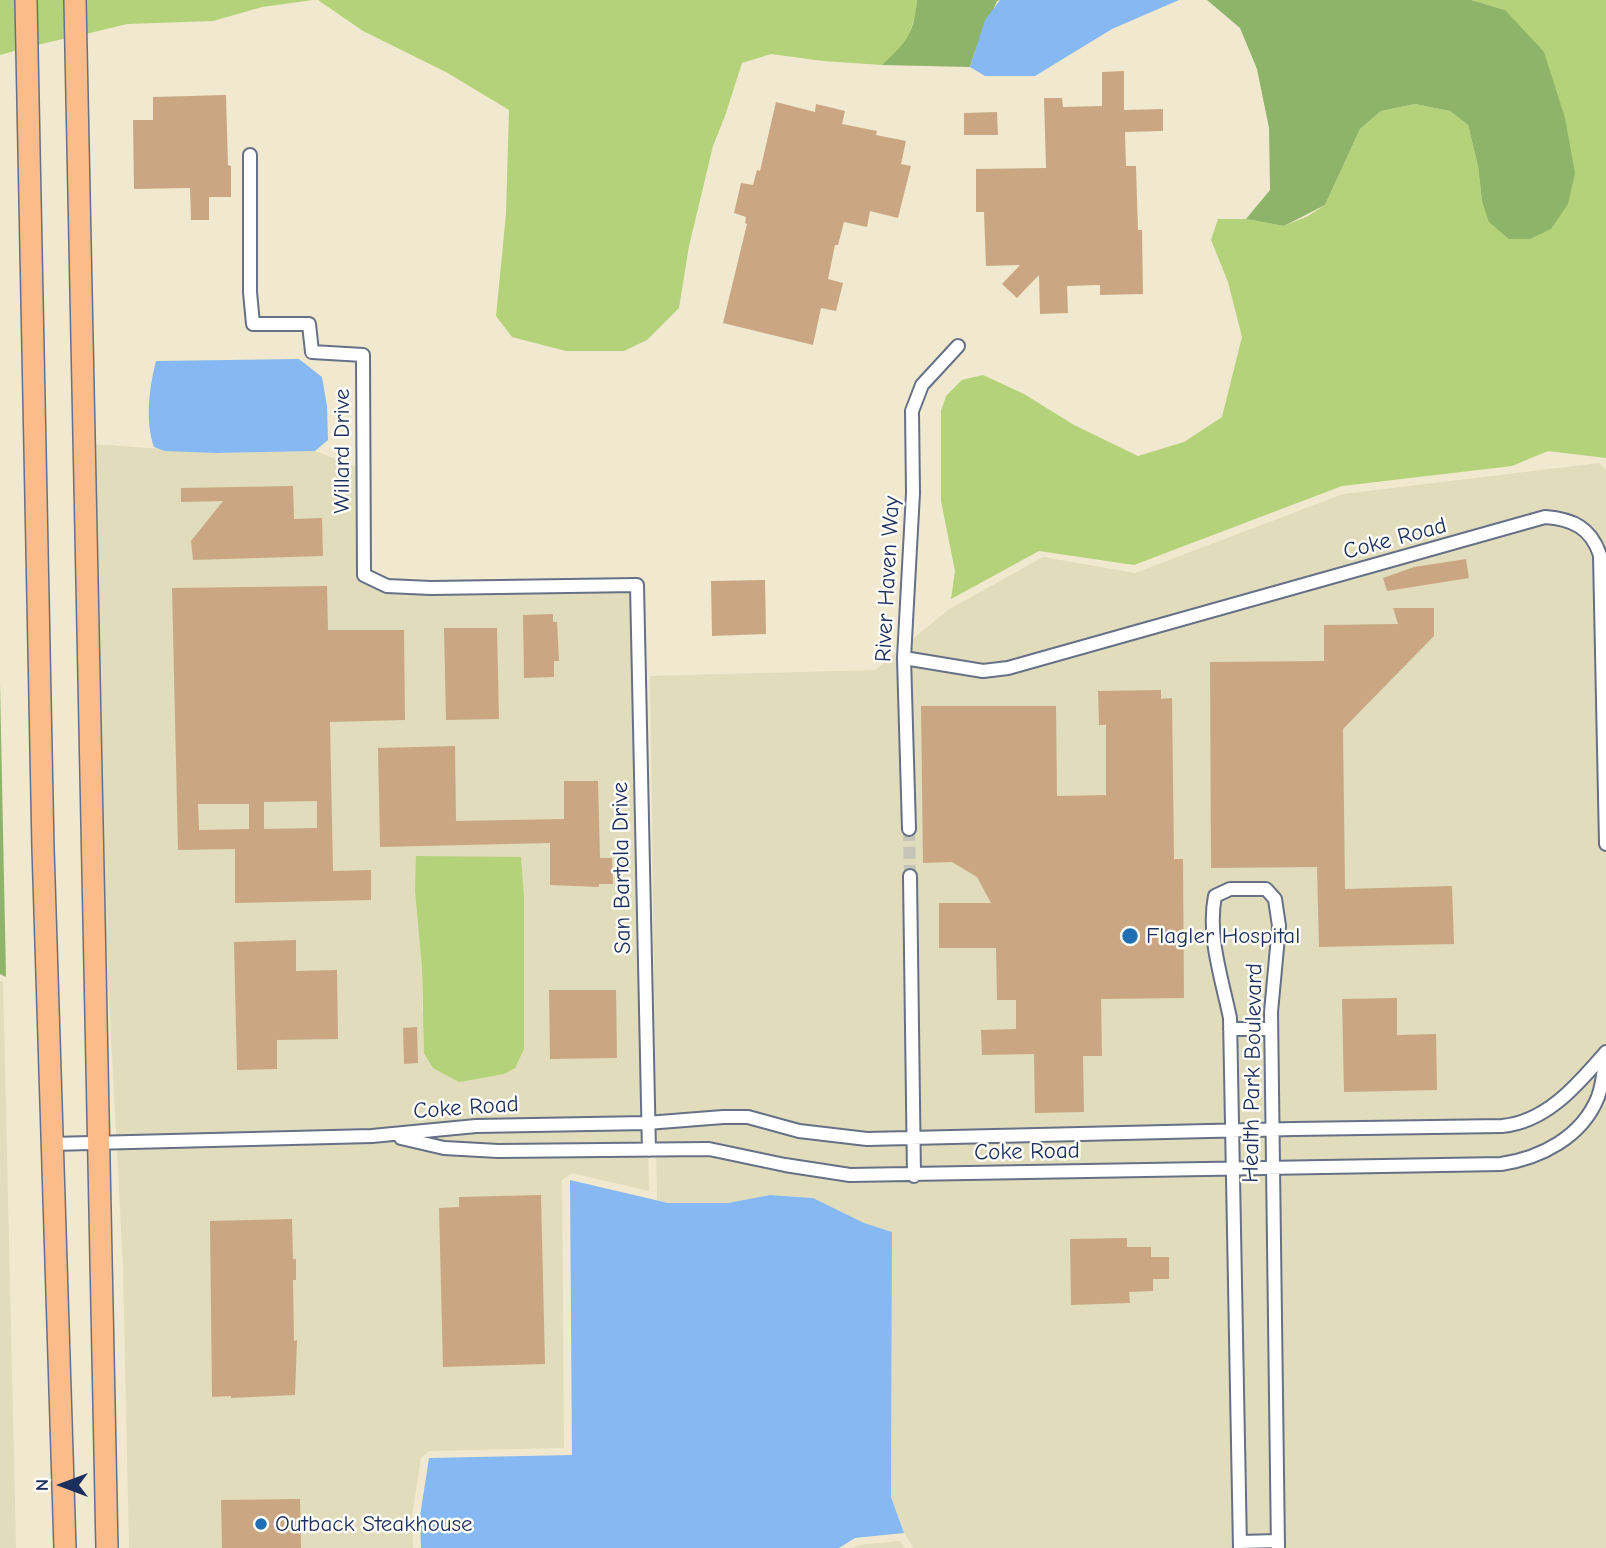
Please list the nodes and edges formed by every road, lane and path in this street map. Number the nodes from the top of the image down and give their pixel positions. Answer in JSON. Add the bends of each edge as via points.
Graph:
{"nodes":[{"id":1,"x":26,"y":0,"type":"edge"},
{"id":2,"x":75,"y":0,"type":"edge"},
{"id":3,"x":250,"y":155,"type":"dead end"},
{"id":4,"x":958,"y":346,"type":"dead end"},
{"id":5,"x":637,"y":585,"type":"joint"},
{"id":6,"x":904,"y":658,"type":"junction"},
{"id":7,"x":909,"y":829,"type":"tunnel mouth"},
{"id":8,"x":1606,"y":845,"type":"edge"},
{"id":9,"x":910,"y":876,"type":"tunnel mouth"},
{"id":10,"x":1230,"y":1029,"type":"junction"},
{"id":11,"x":1271,"y":1029,"type":"junction"},
{"id":12,"x":1606,"y":1053,"type":"edge"},
{"id":13,"x":648,"y":1123,"type":"junction"},
{"id":14,"x":1271,"y":1129,"type":"junction"},
{"id":15,"x":1232,"y":1131,"type":"junction"},
{"id":16,"x":390,"y":1135,"type":"junction"},
{"id":17,"x":915,"y":1138,"type":"junction"},
{"id":18,"x":98,"y":1143,"type":"junction"},
{"id":19,"x":51,"y":1144,"type":"junction"},
{"id":20,"x":649,"y":1150,"type":"junction"},
{"id":21,"x":1233,"y":1168,"type":"junction"},
{"id":22,"x":1272,"y":1168,"type":"junction"},
{"id":23,"x":914,"y":1176,"type":"junction"},
{"id":24,"x":1278,"y":1544,"type":"edge"},
{"id":25,"x":1240,"y":1545,"type":"edge"},
{"id":26,"x":65,"y":1548,"type":"edge"},
{"id":27,"x":107,"y":1548,"type":"edge"}],
"edges":[{"from":1,"to":19,"type":"main road"},
{"from":2,"to":18,"type":"main road"},
{"from":3,"to":5,"type":"street","name":"Willard Drive","via":[[254,324],[309,324],[312,352],[363,355],[364,575],[387,586],[431,588]]},
{"from":4,"to":6,"type":"street","name":"River Haven Way","via":[[922,385],[912,411],[913,493]]},
{"from":5,"to":13,"type":"street","name":"San Bartola Drive"},
{"from":6,"to":7,"type":"street","name":"River Haven Way"},
{"from":6,"to":8,"type":"street","name":"Coke Road","via":[[983,671],[1008,668],[1545,517],[1568,520],[1589,533],[1600,555]]},
{"from":9,"to":17,"type":"street"},
{"from":10,"to":11,"type":"street"},
{"from":10,"to":11,"type":"street","name":"Health Park Boulevard","via":[[1212,914],[1215,896],[1230,889],[1266,889],[1275,899],[1279,926]]},
{"from":10,"to":15,"type":"street","name":"Health Park Boulevard"},
{"from":11,"to":14,"type":"street","name":"Health Park Boulevard"},
{"from":12,"to":14,"type":"street","name":"Coke Road","via":[[1557,1102],[1511,1125]]},
{"from":12,"to":22,"type":"street","name":"Coke Road","via":[[1597,1098],[1588,1114],[1539,1155],[1501,1164]]},
{"from":13,"to":16,"type":"street","name":"Coke Road","via":[[476,1126]]},
{"from":13,"to":17,"type":"street","name":"Coke Road","via":[[748,1117],[832,1137]]},
{"from":13,"to":20,"type":"street","name":"San Bartola Drive"},
{"from":14,"to":15,"type":"street","name":"Coke Road"},
{"from":14,"to":22,"type":"street","name":"Health Park Boulevard"},
{"from":15,"to":17,"type":"street","name":"Coke Road"},
{"from":15,"to":21,"type":"street","name":"Health Park Boulevard"},
{"from":16,"to":18,"type":"street","name":"Coke Road"},
{"from":16,"to":20,"type":"street","name":"Coke Road","via":[[444,1148]]},
{"from":17,"to":23,"type":"street"},
{"from":18,"to":19,"type":"street","name":"Coke Road"},
{"from":18,"to":27,"type":"main road"},
{"from":19,"to":26,"type":"main road"},
{"from":20,"to":23,"type":"street","name":"Coke Road","via":[[709,1149],[820,1172]]},
{"from":21,"to":22,"type":"street","name":"Coke Road"},
{"from":21,"to":23,"type":"street","name":"Coke Road"},
{"from":21,"to":25,"type":"street","name":"Health Park Boulevard"},
{"from":22,"to":24,"type":"street","name":"Health Park Boulevard"},
{"from":24,"to":25,"type":"street"}]}
